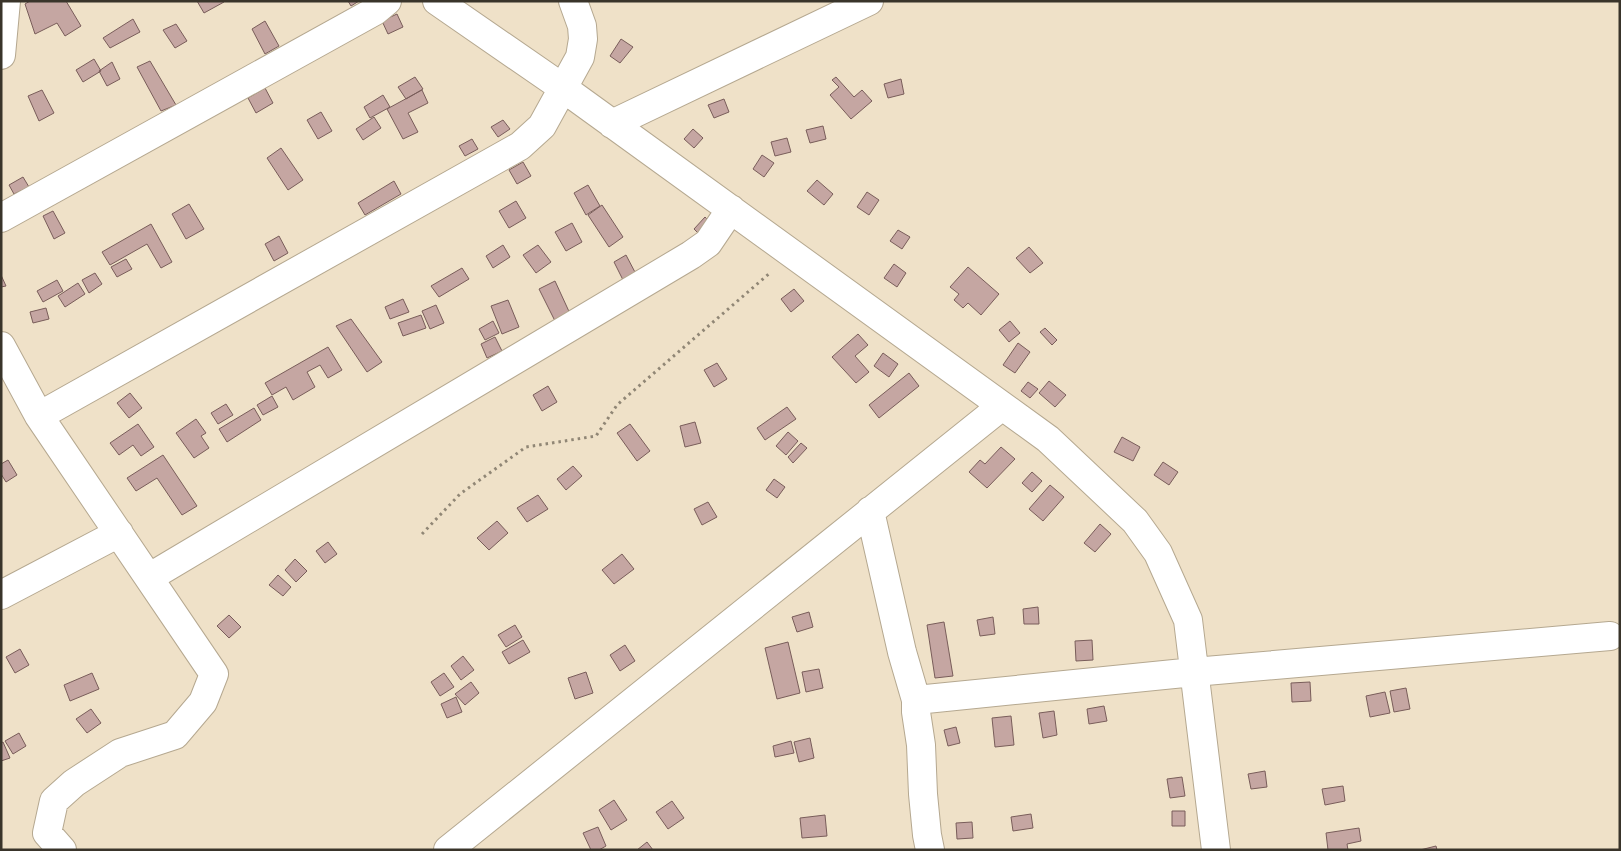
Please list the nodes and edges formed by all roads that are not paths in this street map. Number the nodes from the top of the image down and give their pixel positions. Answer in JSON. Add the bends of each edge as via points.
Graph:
{"nodes":[{"id":1,"x":6,"y":1,"type":"edge"},
{"id":2,"x":387,"y":1,"type":"edge"},
{"id":3,"x":437,"y":1,"type":"edge"},
{"id":4,"x":572,"y":1,"type":"edge"},
{"id":5,"x":869,"y":1,"type":"edge"},
{"id":6,"x":2,"y":40,"type":"edge"},
{"id":7,"x":563,"y":88,"type":"junction"},
{"id":8,"x":612,"y":124,"type":"junction"},
{"id":9,"x":730,"y":209,"type":"junction"},
{"id":10,"x":1,"y":218,"type":"edge"},
{"id":11,"x":1,"y":346,"type":"edge"},
{"id":12,"x":1002,"y":406,"type":"junction"},
{"id":13,"x":39,"y":416,"type":"junction"},
{"id":14,"x":870,"y":511,"type":"junction"},
{"id":15,"x":119,"y":533,"type":"junction"},
{"id":16,"x":150,"y":578,"type":"junction"},
{"id":17,"x":1,"y":595,"type":"edge"},
{"id":18,"x":1610,"y":636,"type":"dead end"},
{"id":19,"x":1194,"y":672,"type":"junction"},
{"id":20,"x":916,"y":700,"type":"junction"},
{"id":21,"x":62,"y":850,"type":"edge"},
{"id":22,"x":448,"y":850,"type":"edge"},
{"id":23,"x":930,"y":850,"type":"edge"},
{"id":24,"x":1216,"y":850,"type":"edge"}],
"edges":[{"from":1,"to":6,"type":"street"},
{"from":2,"to":10,"type":"street","via":[[366,16]]},
{"from":3,"to":7,"type":"street"},
{"from":4,"to":7,"type":"street","via":[[580,19],[583,39],[580,57]]},
{"from":5,"to":8,"type":"street"},
{"from":7,"to":8,"type":"street"},
{"from":7,"to":13,"type":"street","via":[[542,126],[520,146]]},
{"from":8,"to":9,"type":"street"},
{"from":9,"to":12,"type":"street"},
{"from":9,"to":16,"type":"street","via":[[708,244],[691,255]]},
{"from":11,"to":13,"type":"street"},
{"from":12,"to":14,"type":"street"},
{"from":12,"to":19,"type":"street","via":[[1048,439],[1135,520],[1158,553],[1188,620]]},
{"from":13,"to":15,"type":"street"},
{"from":14,"to":20,"type":"street"},
{"from":14,"to":22,"type":"street"},
{"from":15,"to":16,"type":"street"},
{"from":15,"to":17,"type":"street"},
{"from":16,"to":21,"type":"street","via":[[214,674],[203,702],[175,735],[120,753],[74,783],[54,801],[47,833]]},
{"from":18,"to":19,"type":"street"},
{"from":19,"to":20,"type":"street"},
{"from":19,"to":24,"type":"street"},
{"from":20,"to":23,"type":"street"}]}
